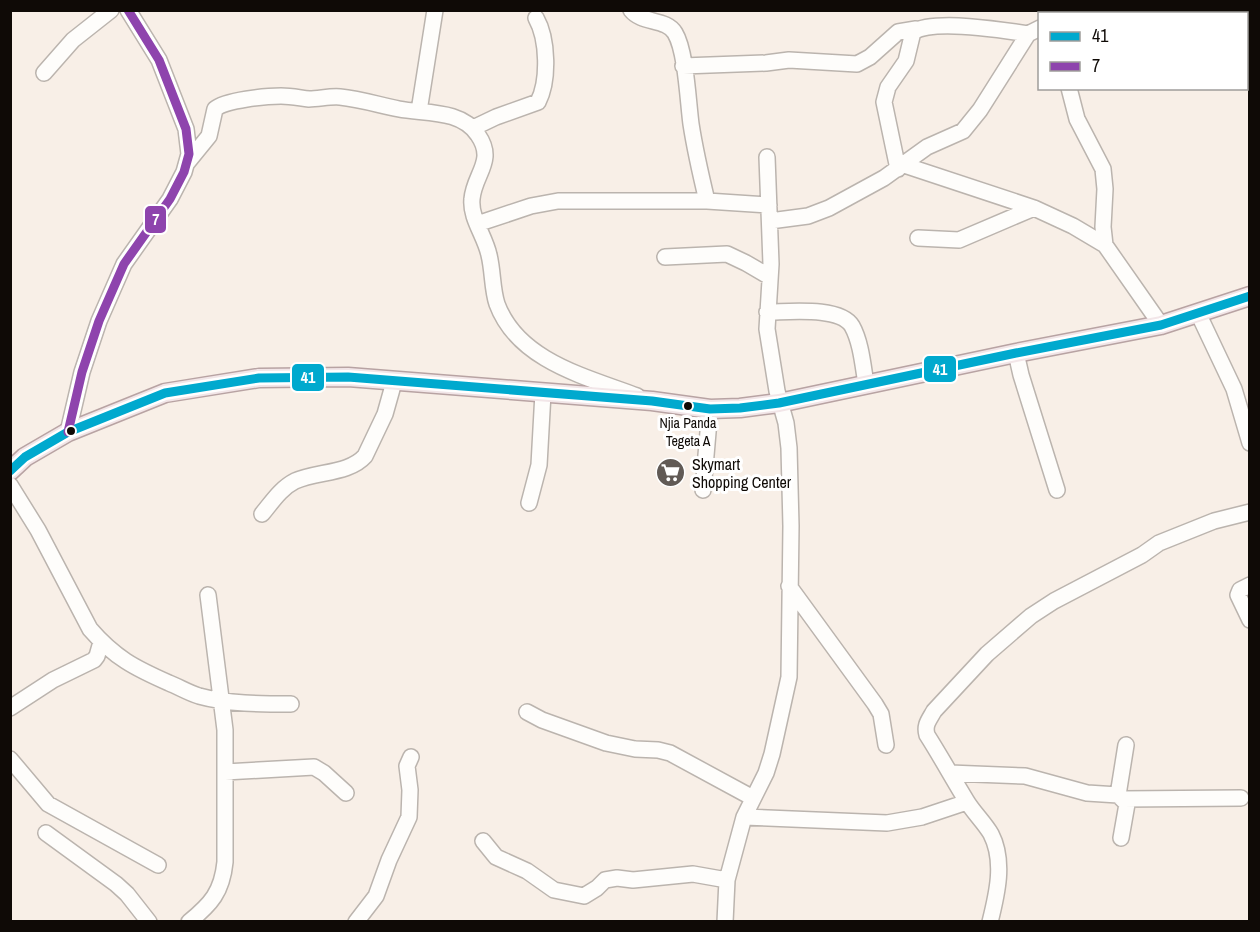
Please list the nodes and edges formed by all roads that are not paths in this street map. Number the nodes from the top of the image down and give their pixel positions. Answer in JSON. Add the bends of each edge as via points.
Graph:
{"nodes":[{"id":1,"x":111,"y":10,"type":"edge"},
{"id":2,"x":128,"y":10,"type":"edge"},
{"id":3,"x":435,"y":10,"type":"edge"},
{"id":4,"x":631,"y":10,"type":"edge"},
{"id":5,"x":536,"y":18,"type":"dead end"},
{"id":6,"x":916,"y":29,"type":"junction"},
{"id":7,"x":1034,"y":31,"type":"edge"},
{"id":8,"x":683,"y":66,"type":"junction"},
{"id":9,"x":44,"y":73,"type":"dead end"},
{"id":10,"x":1070,"y":90,"type":"edge"},
{"id":11,"x":419,"y":111,"type":"junction"},
{"id":12,"x":473,"y":128,"type":"junction"},
{"id":13,"x":767,"y":157,"type":"dead end"},
{"id":14,"x":187,"y":163,"type":"junction"},
{"id":15,"x":901,"y":167,"type":"junction"},
{"id":16,"x":707,"y":201,"type":"junction"},
{"id":17,"x":769,"y":205,"type":"junction"},
{"id":18,"x":1035,"y":208,"type":"junction"},
{"id":19,"x":770,"y":221,"type":"junction"},
{"id":20,"x":477,"y":224,"type":"junction"},
{"id":21,"x":918,"y":238,"type":"dead end"},
{"id":22,"x":1105,"y":245,"type":"junction"},
{"id":23,"x":664,"y":257,"type":"dead end"},
{"id":24,"x":770,"y":277,"type":"junction"},
{"id":25,"x":1250,"y":296,"type":"edge"},
{"id":26,"x":767,"y":312,"type":"junction"},
{"id":27,"x":1198,"y":313,"type":"junction"},
{"id":28,"x":1161,"y":325,"type":"junction"},
{"id":29,"x":1016,"y":353,"type":"junction"},
{"id":30,"x":394,"y":382,"type":"junction"},
{"id":31,"x":867,"y":384,"type":"junction"},
{"id":32,"x":543,"y":393,"type":"junction"},
{"id":33,"x":652,"y":401,"type":"junction"},
{"id":34,"x":779,"y":403,"type":"junction"},
{"id":35,"x":710,"y":409,"type":"junction"},
{"id":36,"x":68,"y":432,"type":"junction"},
{"id":37,"x":1249,"y":439,"type":"edge"},
{"id":38,"x":10,"y":471,"type":"edge"},
{"id":39,"x":10,"y":485,"type":"edge"},
{"id":40,"x":703,"y":490,"type":"dead end"},
{"id":41,"x":1056,"y":490,"type":"dead end"},
{"id":42,"x":530,"y":503,"type":"dead end"},
{"id":43,"x":1250,"y":512,"type":"edge"},
{"id":44,"x":262,"y":514,"type":"dead end"},
{"id":45,"x":1250,"y":585,"type":"edge"},
{"id":46,"x":789,"y":586,"type":"junction"},
{"id":47,"x":208,"y":595,"type":"dead end"},
{"id":48,"x":1250,"y":620,"type":"edge"},
{"id":49,"x":101,"y":642,"type":"junction"},
{"id":50,"x":222,"y":700,"type":"junction"},
{"id":51,"x":291,"y":704,"type":"dead end"},
{"id":52,"x":10,"y":708,"type":"edge"},
{"id":53,"x":527,"y":712,"type":"dead end"},
{"id":54,"x":886,"y":745,"type":"dead end"},
{"id":55,"x":1126,"y":745,"type":"dead end"},
{"id":56,"x":411,"y":757,"type":"dead end"},
{"id":57,"x":10,"y":759,"type":"edge"},
{"id":58,"x":225,"y":772,"type":"junction"},
{"id":59,"x":950,"y":773,"type":"junction"},
{"id":60,"x":346,"y":793,"type":"dead end"},
{"id":61,"x":1120,"y":797,"type":"junction"},
{"id":62,"x":753,"y":798,"type":"junction"},
{"id":63,"x":1241,"y":798,"type":"dead end"},
{"id":64,"x":967,"y":802,"type":"junction"},
{"id":65,"x":744,"y":817,"type":"junction"},
{"id":66,"x":46,"y":833,"type":"dead end"},
{"id":67,"x":1121,"y":838,"type":"dead end"},
{"id":68,"x":483,"y":841,"type":"dead end"},
{"id":69,"x":158,"y":865,"type":"dead end"},
{"id":70,"x":727,"y":880,"type":"junction"},
{"id":71,"x":149,"y":921,"type":"edge"},
{"id":72,"x":189,"y":921,"type":"edge"},
{"id":73,"x":356,"y":921,"type":"edge"},
{"id":74,"x":725,"y":921,"type":"edge"},
{"id":75,"x":990,"y":921,"type":"edge"}],
"edges":[{"from":1,"to":9,"type":"street","via":[[73,40]]},
{"from":2,"to":14,"type":"street","via":[[159,60],[176,101],[187,137]]},
{"from":3,"to":11,"type":"street"},
{"from":4,"to":8,"type":"street","via":[[672,29]]},
{"from":5,"to":12,"type":"street","via":[[543,31],[545,54],[538,102]]},
{"from":6,"to":7,"type":"street","via":[[981,27]]},
{"from":6,"to":8,"type":"street","via":[[898,32],[857,64],[789,60]]},
{"from":6,"to":15,"type":"street","via":[[906,61],[888,87],[884,102]]},
{"from":7,"to":15,"type":"street","via":[[967,128],[927,147]]},
{"from":8,"to":16,"type":"street"},
{"from":10,"to":22,"type":"street","via":[[1077,119],[1103,169]]},
{"from":11,"to":12,"type":"street","via":[[456,118]]},
{"from":11,"to":14,"type":"street","via":[[336,97],[279,96],[222,104],[214,112],[209,136]]},
{"from":12,"to":20,"type":"street","via":[[485,150],[484,165],[471,200]]},
{"from":13,"to":17,"type":"street"},
{"from":14,"to":36,"type":"street","via":[[170,199],[124,264],[92,341]]},
{"from":15,"to":18,"type":"street"},
{"from":15,"to":19,"type":"street","via":[[817,213]]},
{"from":16,"to":17,"type":"street"},
{"from":16,"to":20,"type":"street","via":[[558,201]]},
{"from":17,"to":19,"type":"street"},
{"from":18,"to":21,"type":"street","via":[[959,240]]},
{"from":18,"to":22,"type":"street"},
{"from":19,"to":24,"type":"street"},
{"from":20,"to":33,"type":"street","via":[[489,255],[497,304],[522,342],[576,373]]},
{"from":22,"to":28,"type":"street"},
{"from":23,"to":24,"type":"street","via":[[727,254]]},
{"from":24,"to":26,"type":"street"},
{"from":25,"to":27,"type":"main road"},
{"from":26,"to":31,"type":"street","via":[[844,317],[858,342]]},
{"from":26,"to":34,"type":"street","via":[[766,329]]},
{"from":27,"to":28,"type":"main road"},
{"from":27,"to":37,"type":"street","via":[[1234,389]]},
{"from":28,"to":29,"type":"main road"},
{"from":29,"to":31,"type":"main road"},
{"from":29,"to":41,"type":"street"},
{"from":30,"to":32,"type":"main road"},
{"from":30,"to":36,"type":"main road","via":[[348,377],[259,378],[165,393]]},
{"from":30,"to":44,"type":"street","via":[[385,414],[360,462],[294,482]]},
{"from":31,"to":34,"type":"main road"},
{"from":32,"to":33,"type":"main road"},
{"from":32,"to":42,"type":"street","via":[[539,465]]},
{"from":33,"to":35,"type":"main road"},
{"from":34,"to":35,"type":"main road"},
{"from":34,"to":46,"type":"street","via":[[789,448]]},
{"from":35,"to":40,"type":"street"},
{"from":36,"to":38,"type":"main road","via":[[25,457]]},
{"from":39,"to":49,"type":"street"},
{"from":43,"to":59,"type":"street","via":[[1158,543],[1054,601],[1016,628],[987,654],[927,722],[927,735]]},
{"from":45,"to":48,"type":"street","via":[[1238,595]]},
{"from":46,"to":54,"type":"street","via":[[875,704],[881,714]]},
{"from":46,"to":62,"type":"street","via":[[787,690],[772,754]]},
{"from":47,"to":50,"type":"street"},
{"from":49,"to":50,"type":"street","via":[[146,674],[197,696]]},
{"from":49,"to":52,"type":"street","via":[[94,660],[52,680]]},
{"from":50,"to":51,"type":"street"},
{"from":50,"to":58,"type":"street"},
{"from":53,"to":62,"type":"street","via":[[606,742],[670,753]]},
{"from":55,"to":61,"type":"street"},
{"from":56,"to":73,"type":"street","via":[[406,766],[409,817],[376,896]]},
{"from":57,"to":69,"type":"street","via":[[42,800]]},
{"from":58,"to":60,"type":"street","via":[[314,767]]},
{"from":58,"to":72,"type":"street","via":[[223,876],[212,901]]},
{"from":59,"to":61,"type":"street","via":[[1025,776],[1087,793]]},
{"from":59,"to":64,"type":"street"},
{"from":61,"to":63,"type":"street"},
{"from":61,"to":67,"type":"street","via":[[1127,804]]},
{"from":62,"to":65,"type":"street"},
{"from":64,"to":65,"type":"street","via":[[922,817],[887,823]]},
{"from":64,"to":75,"type":"street","via":[[991,834],[996,848],[996,897]]},
{"from":65,"to":70,"type":"street"},
{"from":66,"to":71,"type":"street","via":[[116,884]]},
{"from":68,"to":70,"type":"street","via":[[496,857],[527,870],[554,890],[584,896],[605,880],[617,878],[693,874]]},
{"from":70,"to":74,"type":"street"}]}
